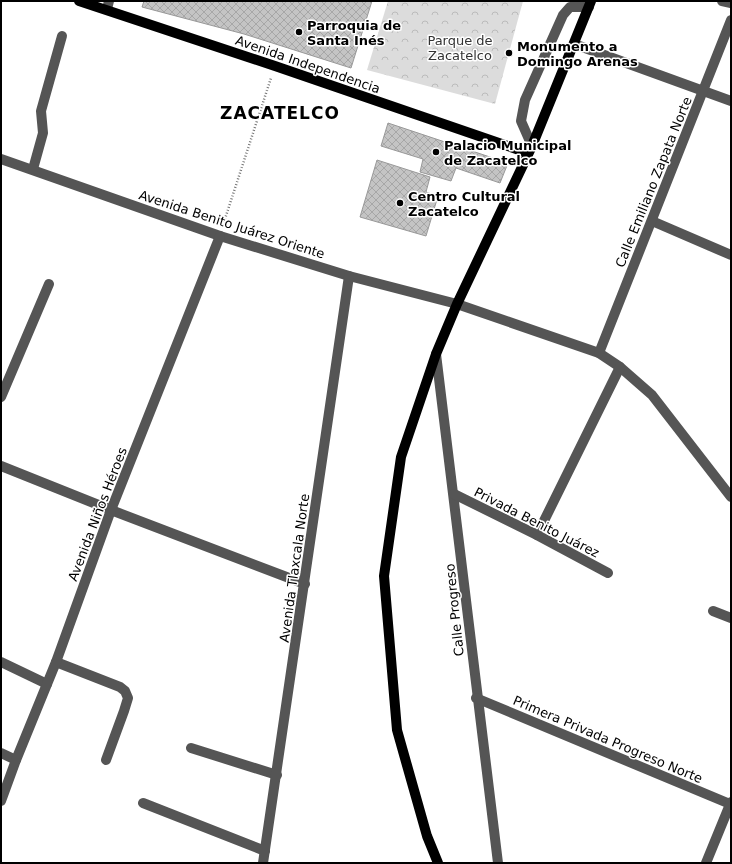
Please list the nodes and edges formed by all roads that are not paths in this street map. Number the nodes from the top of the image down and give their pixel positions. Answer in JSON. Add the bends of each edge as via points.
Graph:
{"nodes":[{"id":1,"x":79,"y":1,"type":"edge"},
{"id":2,"x":722,"y":1,"type":"edge"},
{"id":3,"x":731,"y":3,"type":"edge"},
{"id":4,"x":590,"y":4,"type":"edge"},
{"id":5,"x":108,"y":5,"type":"edge"},
{"id":6,"x":731,"y":20,"type":"edge"},
{"id":7,"x":62,"y":36,"type":"dead end"},
{"id":8,"x":574,"y":44,"type":"junction"},
{"id":9,"x":702,"y":92,"type":"junction"},
{"id":10,"x":731,"y":101,"type":"edge"},
{"id":11,"x":530,"y":149,"type":"junction"},
{"id":12,"x":1,"y":159,"type":"edge"},
{"id":13,"x":33,"y":169,"type":"junction"},
{"id":14,"x":652,"y":221,"type":"junction"},
{"id":15,"x":220,"y":236,"type":"junction"},
{"id":16,"x":731,"y":255,"type":"edge"},
{"id":17,"x":349,"y":276,"type":"junction"},
{"id":18,"x":49,"y":284,"type":"dead end"},
{"id":19,"x":457,"y":304,"type":"junction"},
{"id":20,"x":599,"y":353,"type":"junction"},
{"id":21,"x":436,"y":354,"type":"junction"},
{"id":22,"x":620,"y":367,"type":"junction"},
{"id":23,"x":1,"y":397,"type":"edge"},
{"id":24,"x":1,"y":466,"type":"edge"},
{"id":25,"x":454,"y":494,"type":"junction"},
{"id":26,"x":731,"y":497,"type":"edge"},
{"id":27,"x":111,"y":510,"type":"junction"},
{"id":28,"x":538,"y":535,"type":"junction"},
{"id":29,"x":608,"y":573,"type":"dead end"},
{"id":30,"x":304,"y":584,"type":"junction"},
{"id":31,"x":713,"y":611,"type":"dead end"},
{"id":32,"x":731,"y":618,"type":"edge"},
{"id":33,"x":1,"y":662,"type":"edge"},
{"id":34,"x":56,"y":662,"type":"junction"},
{"id":35,"x":47,"y":684,"type":"junction"},
{"id":36,"x":476,"y":698,"type":"junction"},
{"id":37,"x":191,"y":748,"type":"dead end"},
{"id":38,"x":1,"y":753,"type":"edge"},
{"id":39,"x":16,"y":760,"type":"junction"},
{"id":40,"x":106,"y":760,"type":"dead end"},
{"id":41,"x":277,"y":775,"type":"junction"},
{"id":42,"x":1,"y":801,"type":"edge"},
{"id":43,"x":143,"y":803,"type":"dead end"},
{"id":44,"x":731,"y":803,"type":"edge"},
{"id":45,"x":266,"y":851,"type":"junction"},
{"id":46,"x":263,"y":863,"type":"edge"},
{"id":47,"x":438,"y":863,"type":"edge"},
{"id":48,"x":498,"y":863,"type":"edge"},
{"id":49,"x":706,"y":863,"type":"edge"}],
"edges":[{"from":1,"to":5,"type":"main road","name":"Avenida Independencia"},
{"from":2,"to":3,"type":"street"},
{"from":4,"to":8,"type":"main road"},
{"from":4,"to":11,"type":"street","via":[[570,8],[563,15],[525,100],[521,121]]},
{"from":5,"to":11,"type":"main road","name":"Avenida Independencia","via":[[275,66]]},
{"from":6,"to":9,"type":"street","name":"Calle Emiliano Zapata Norte"},
{"from":7,"to":13,"type":"street","via":[[41,111],[43,133]]},
{"from":8,"to":9,"type":"street"},
{"from":8,"to":11,"type":"main road"},
{"from":9,"to":10,"type":"street"},
{"from":9,"to":14,"type":"street","name":"Calle Emiliano Zapata Norte"},
{"from":11,"to":19,"type":"main road"},
{"from":12,"to":13,"type":"street","name":"Avenida Benito Juárez Oriente"},
{"from":13,"to":15,"type":"street","name":"Avenida Benito Juárez Oriente"},
{"from":14,"to":16,"type":"street"},
{"from":14,"to":20,"type":"street","name":"Calle Emiliano Zapata Norte"},
{"from":15,"to":17,"type":"street","name":"Avenida Benito Juárez Oriente"},
{"from":15,"to":27,"type":"street","name":"Avenida Niños Héroes"},
{"from":17,"to":19,"type":"street","name":"Avenida Benito Juárez Oriente"},
{"from":17,"to":30,"type":"street","name":"Avenida Tlaxcala Norte"},
{"from":18,"to":23,"type":"street"},
{"from":19,"to":20,"type":"street","name":"Avenida Benito Juárez Oriente"},
{"from":19,"to":21,"type":"main road"},
{"from":20,"to":22,"type":"street","name":"Avenida Benito Juárez Oriente"},
{"from":21,"to":25,"type":"street","name":"Calle Progreso"},
{"from":21,"to":47,"type":"main road","via":[[401,457],[384,576],[398,730],[427,836]]},
{"from":22,"to":26,"type":"street","name":"Avenida Benito Juárez Oriente","via":[[652,395]]},
{"from":22,"to":28,"type":"street"},
{"from":24,"to":27,"type":"street"},
{"from":25,"to":28,"type":"street","name":"Privada Benito Juárez"},
{"from":25,"to":36,"type":"street","name":"Calle Progreso"},
{"from":27,"to":30,"type":"street"},
{"from":27,"to":34,"type":"street","name":"Avenida Niños Héroes"},
{"from":28,"to":29,"type":"street","name":"Privada Benito Juárez"},
{"from":30,"to":41,"type":"street","name":"Avenida Tlaxcala Norte"},
{"from":31,"to":32,"type":"street"},
{"from":33,"to":35,"type":"street"},
{"from":34,"to":35,"type":"street","name":"Avenida Niños Héroes"},
{"from":34,"to":40,"type":"street","via":[[125,691],[128,698]]},
{"from":35,"to":39,"type":"street","name":"Avenida Niños Héroes"},
{"from":36,"to":44,"type":"street","name":"Primera Privada Progreso Norte"},
{"from":36,"to":48,"type":"street","name":"Calle Progreso"},
{"from":37,"to":41,"type":"street"},
{"from":38,"to":39,"type":"street"},
{"from":39,"to":42,"type":"street","name":"Avenida Niños Héroes"},
{"from":41,"to":45,"type":"street","name":"Avenida Tlaxcala Norte"},
{"from":43,"to":45,"type":"street"},
{"from":44,"to":49,"type":"street"},
{"from":45,"to":46,"type":"street","name":"Avenida Tlaxcala Norte"}]}
